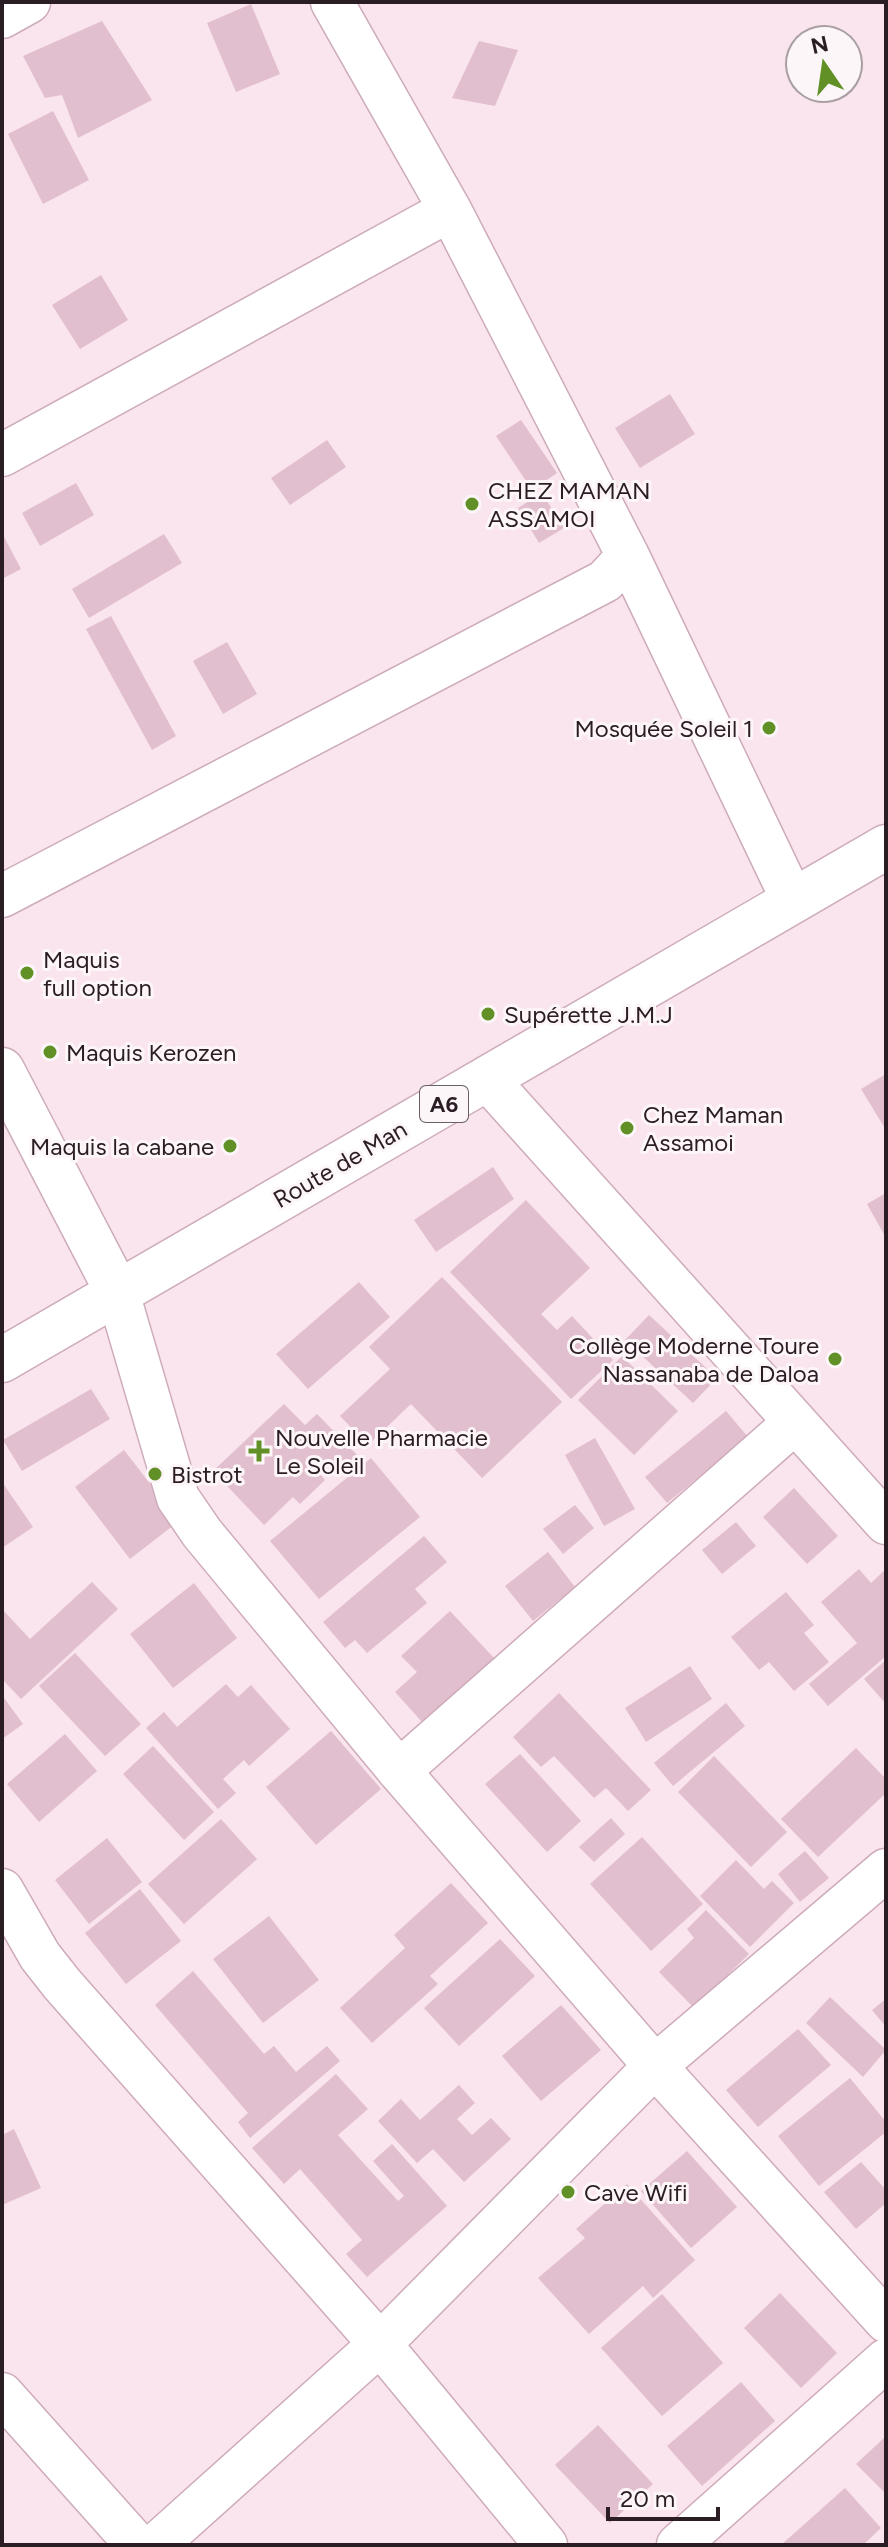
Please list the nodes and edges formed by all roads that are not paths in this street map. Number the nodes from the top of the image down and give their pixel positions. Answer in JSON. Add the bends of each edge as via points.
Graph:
{"nodes":[{"id":1,"x":29,"y":2,"type":"edge"},
{"id":2,"x":332,"y":2,"type":"edge"},
{"id":3,"x":2,"y":17,"type":"edge"},
{"id":4,"x":450,"y":210,"type":"junction"},
{"id":5,"x":2,"y":455,"type":"edge"},
{"id":6,"x":628,"y":556,"type":"junction"},
{"id":7,"x":886,"y":847,"type":"edge"},
{"id":8,"x":2,"y":896,"type":"edge"},
{"id":9,"x":793,"y":901,"type":"junction"},
{"id":10,"x":2,"y":1070,"type":"edge"},
{"id":11,"x":487,"y":1079,"type":"junction"},
{"id":12,"x":118,"y":1293,"type":"junction"},
{"id":13,"x":2,"y":1360,"type":"edge"},
{"id":14,"x":794,"y":1423,"type":"junction"},
{"id":15,"x":886,"y":1523,"type":"edge"},
{"id":16,"x":399,"y":1771,"type":"junction"},
{"id":17,"x":886,"y":1870,"type":"edge"},
{"id":18,"x":2,"y":1890,"type":"edge"},
{"id":19,"x":655,"y":2066,"type":"junction"},
{"id":20,"x":886,"y":2321,"type":"edge"},
{"id":21,"x":380,"y":2344,"type":"junction"},
{"id":22,"x":886,"y":2360,"type":"edge"},
{"id":23,"x":2,"y":2394,"type":"edge"},
{"id":24,"x":137,"y":2545,"type":"edge"},
{"id":25,"x":156,"y":2545,"type":"edge"},
{"id":26,"x":546,"y":2545,"type":"edge"},
{"id":27,"x":678,"y":2545,"type":"edge"}],
"edges":[{"from":1,"to":3,"type":"street"},
{"from":2,"to":4,"type":"street"},
{"from":4,"to":5,"type":"street"},
{"from":4,"to":6,"type":"street"},
{"from":6,"to":8,"type":"street","via":[[605,581]]},
{"from":6,"to":9,"type":"street"},
{"from":7,"to":9,"type":"main road","name":"Route de Man","number":"A6"},
{"from":9,"to":11,"type":"main road","name":"Route de Man","number":"A6"},
{"from":10,"to":12,"type":"main road"},
{"from":11,"to":12,"type":"main road","name":"Route de Man","number":"A6"},
{"from":11,"to":14,"type":"street"},
{"from":12,"to":13,"type":"main road","name":"Route de Man","number":"A6"},
{"from":12,"to":16,"type":"street","via":[[178,1498]]},
{"from":14,"to":15,"type":"street"},
{"from":14,"to":16,"type":"street"},
{"from":16,"to":19,"type":"street"},
{"from":17,"to":19,"type":"street"},
{"from":18,"to":21,"type":"street","via":[[62,1984]]},
{"from":19,"to":20,"type":"street"},
{"from":19,"to":21,"type":"street"},
{"from":21,"to":25,"type":"street"},
{"from":21,"to":26,"type":"street"},
{"from":22,"to":27,"type":"street"},
{"from":23,"to":24,"type":"street"}]}
